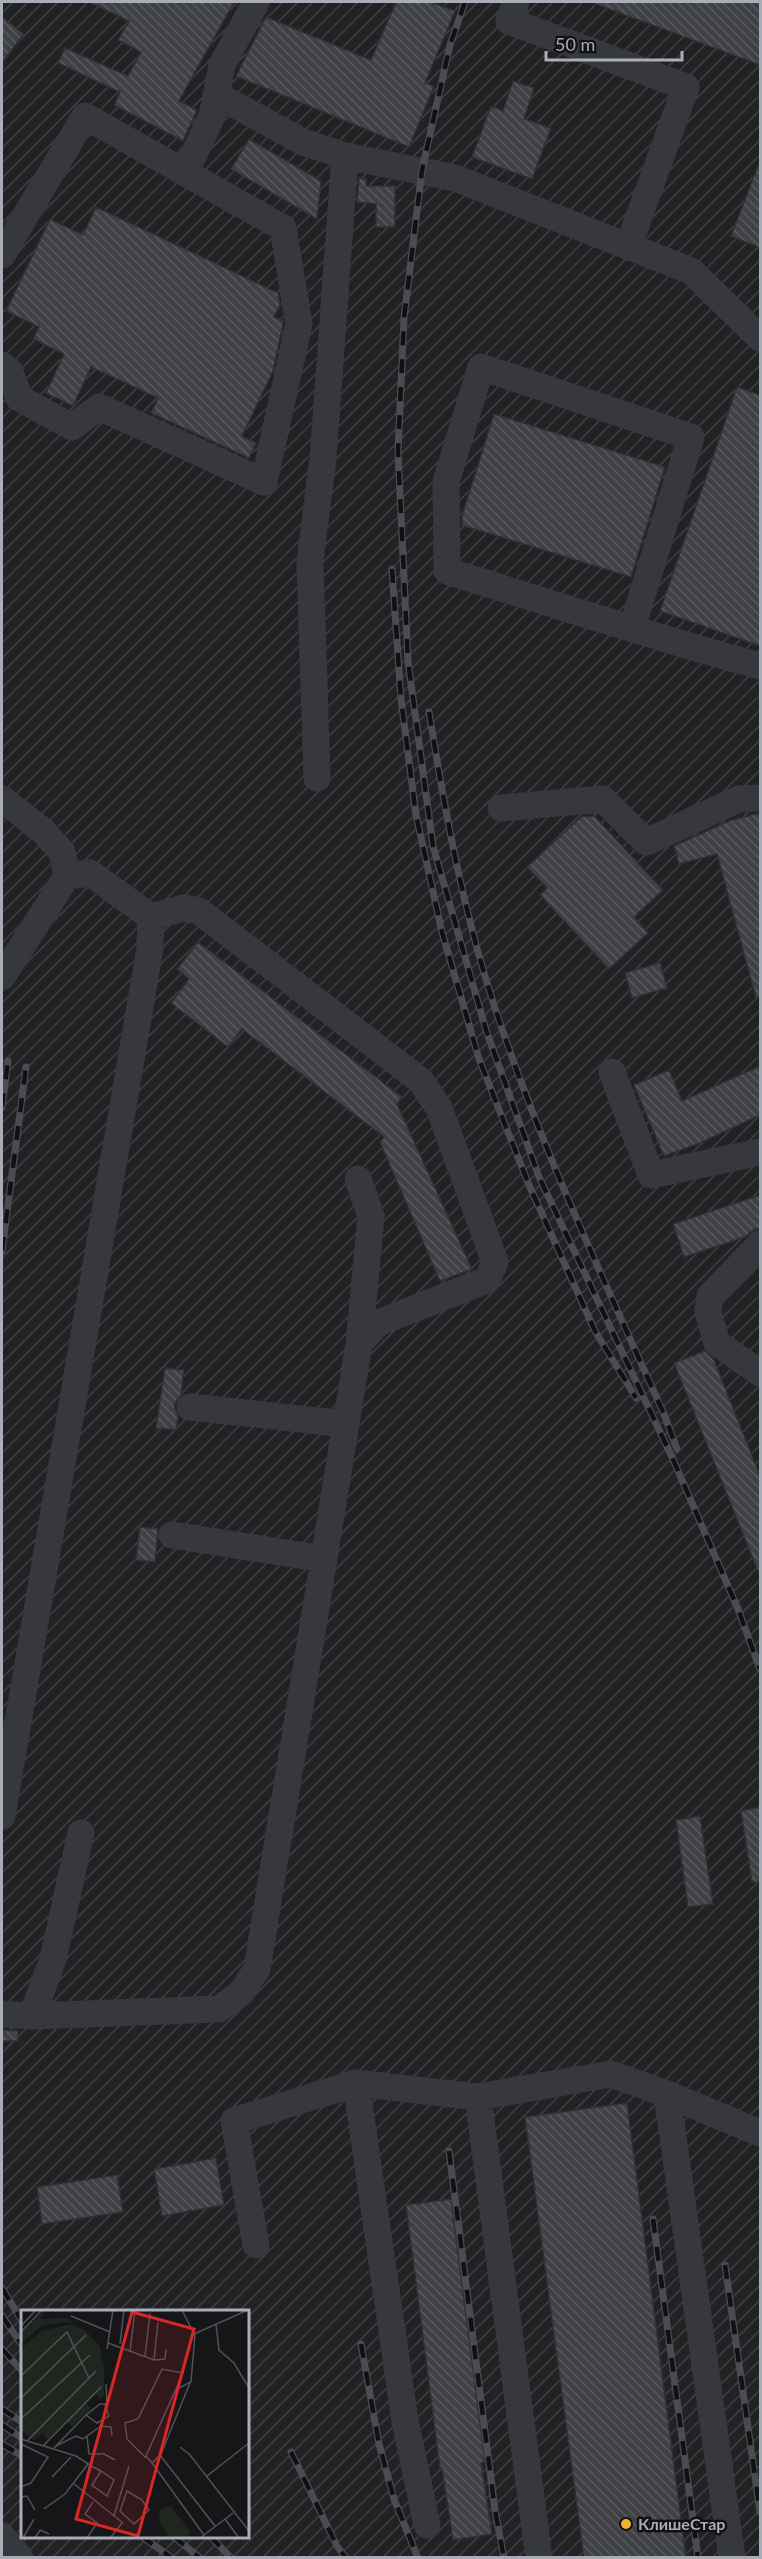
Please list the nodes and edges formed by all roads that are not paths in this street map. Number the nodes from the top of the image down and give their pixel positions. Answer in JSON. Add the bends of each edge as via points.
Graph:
{"nodes":[{"id":1,"x":256,"y":2,"type":"edge"},
{"id":2,"x":516,"y":2,"type":"edge"},
{"id":3,"x":217,"y":95,"type":"junction"},
{"id":4,"x":345,"y":156,"type":"junction"},
{"id":5,"x":185,"y":173,"type":"junction"},
{"id":6,"x":628,"y":247,"type":"junction"},
{"id":7,"x":2,"y":255,"type":"edge"},
{"id":8,"x":760,"y":338,"type":"edge"},
{"id":9,"x":2,"y":365,"type":"edge"},
{"id":10,"x":632,"y":628,"type":"junction"},
{"id":11,"x":760,"y":666,"type":"edge"},
{"id":12,"x":317,"y":778,"type":"dead end"},
{"id":13,"x":760,"y":798,"type":"edge"},
{"id":14,"x":2,"y":799,"type":"edge"},
{"id":15,"x":501,"y":808,"type":"dead end"},
{"id":16,"x":67,"y":876,"type":"junction"},
{"id":17,"x":151,"y":917,"type":"junction"},
{"id":18,"x":2,"y":978,"type":"edge"},
{"id":19,"x":612,"y":1072,"type":"dead end"},
{"id":20,"x":760,"y":1152,"type":"edge"},
{"id":21,"x":358,"y":1179,"type":"dead end"},
{"id":22,"x":760,"y":1244,"type":"edge"},
{"id":23,"x":359,"y":1344,"type":"junction"},
{"id":24,"x":760,"y":1373,"type":"edge"},
{"id":25,"x":190,"y":1407,"type":"dead end"},
{"id":26,"x":346,"y":1424,"type":"junction"},
{"id":27,"x":172,"y":1535,"type":"dead end"},
{"id":28,"x":324,"y":1559,"type":"junction"},
{"id":29,"x":2,"y":1812,"type":"edge"},
{"id":30,"x":81,"y":1833,"type":"dead end"},
{"id":31,"x":2,"y":2014,"type":"edge"},
{"id":32,"x":32,"y":2016,"type":"junction"},
{"id":33,"x":356,"y":2083,"type":"junction"},
{"id":34,"x":667,"y":2094,"type":"junction"},
{"id":35,"x":478,"y":2097,"type":"junction"},
{"id":36,"x":760,"y":2133,"type":"edge"},
{"id":37,"x":256,"y":2245,"type":"dead end"},
{"id":38,"x":428,"y":2526,"type":"dead end"},
{"id":39,"x":2,"y":2536,"type":"edge"},
{"id":40,"x":20,"y":2558,"type":"edge"},
{"id":41,"x":539,"y":2558,"type":"edge"},
{"id":42,"x":732,"y":2558,"type":"edge"}],
"edges":[{"from":1,"to":3,"type":"street","via":[[222,65]]},
{"from":2,"to":6,"type":"street","via":[[509,21],[686,87]]},
{"from":3,"to":4,"type":"street","via":[[303,142]]},
{"from":3,"to":5,"type":"street","via":[[212,116]]},
{"from":4,"to":6,"type":"street","via":[[455,178]]},
{"from":4,"to":12,"type":"street","via":[[323,459],[310,561]]},
{"from":5,"to":7,"type":"street","via":[[85,116]]},
{"from":5,"to":9,"type":"street","via":[[283,228],[299,324],[264,482],[99,407],[72,427],[19,398],[10,372]]},
{"from":6,"to":8,"type":"street","via":[[691,271]]},
{"from":10,"to":10,"type":"street","via":[[691,437],[481,367],[446,482],[447,571]]},
{"from":10,"to":11,"type":"street"},
{"from":13,"to":15,"type":"street","via":[[739,799],[646,842],[603,799]]},
{"from":14,"to":16,"type":"street","via":[[43,831],[62,852]]},
{"from":16,"to":17,"type":"street","via":[[90,873]]},
{"from":16,"to":18,"type":"street"},
{"from":17,"to":23,"type":"street","via":[[184,908],[199,910],[421,1081],[440,1108],[495,1262],[487,1280],[378,1323]]},
{"from":17,"to":29,"type":"street","via":[[150,948]]},
{"from":19,"to":20,"type":"street","via":[[651,1175]]},
{"from":21,"to":23,"type":"street","via":[[371,1216]]},
{"from":22,"to":24,"type":"street","via":[[710,1296],[708,1312],[717,1343]]},
{"from":23,"to":26,"type":"street"},
{"from":25,"to":26,"type":"street"},
{"from":26,"to":28,"type":"street"},
{"from":27,"to":28,"type":"street"},
{"from":28,"to":32,"type":"street","via":[[257,1969],[241,1993],[219,2009]]},
{"from":30,"to":32,"type":"street","via":[[53,1959]]},
{"from":31,"to":32,"type":"street"},
{"from":33,"to":35,"type":"street"},
{"from":33,"to":37,"type":"street","via":[[234,2121]]},
{"from":33,"to":38,"type":"street","via":[[405,2421]]},
{"from":34,"to":35,"type":"street","via":[[611,2074]]},
{"from":34,"to":36,"type":"street"},
{"from":34,"to":42,"type":"street"},
{"from":35,"to":41,"type":"street"},
{"from":39,"to":40,"type":"street"}]}
